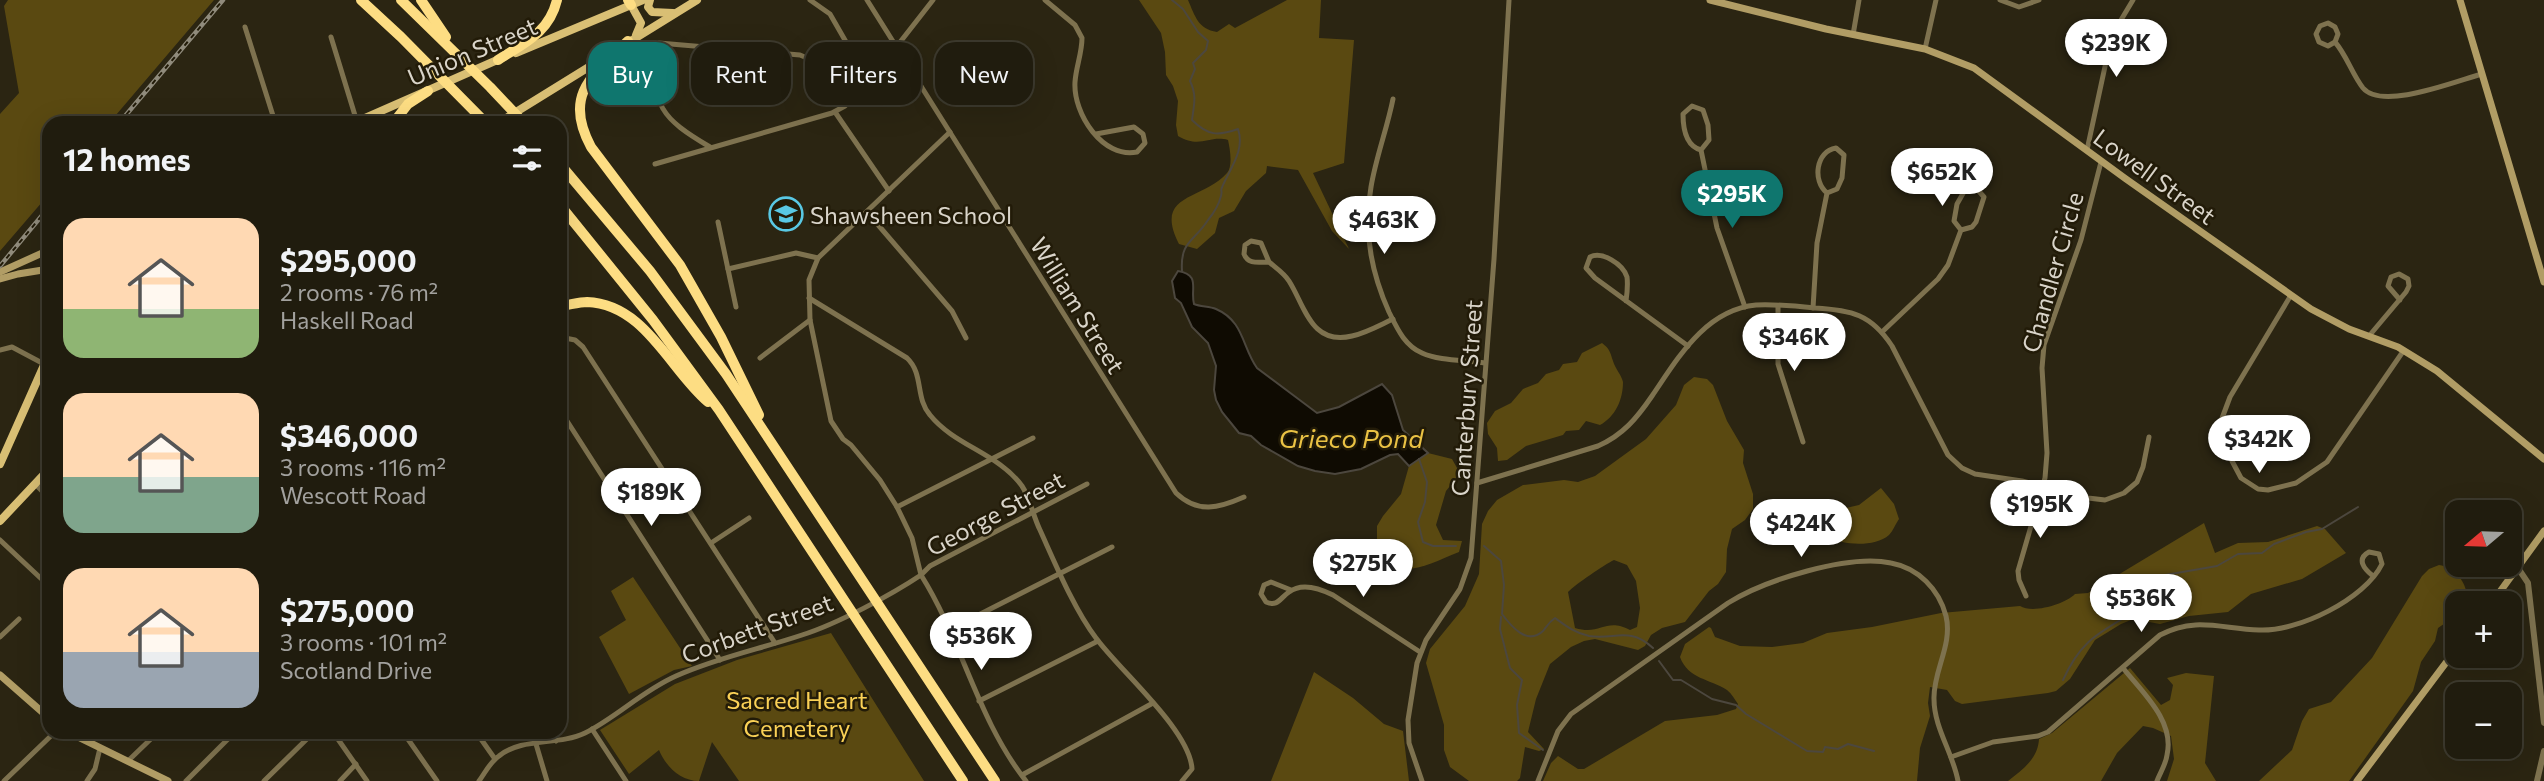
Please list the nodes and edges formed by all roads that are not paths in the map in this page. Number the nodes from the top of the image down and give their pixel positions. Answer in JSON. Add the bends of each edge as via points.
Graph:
{"nodes":[{"id":1,"x":361,"y":0,"type":"edge"},
{"id":2,"x":401,"y":0,"type":"edge"},
{"id":3,"x":421,"y":0,"type":"edge"},
{"id":4,"x":557,"y":0,"type":"edge"},
{"id":5,"x":643,"y":0,"type":"edge"},
{"id":6,"x":650,"y":0,"type":"edge"},
{"id":7,"x":697,"y":0,"type":"edge"},
{"id":8,"x":810,"y":0,"type":"edge"},
{"id":9,"x":867,"y":0,"type":"edge"},
{"id":10,"x":933,"y":0,"type":"edge"},
{"id":11,"x":1045,"y":0,"type":"edge"},
{"id":12,"x":1508,"y":0,"type":"edge"},
{"id":13,"x":1710,"y":0,"type":"edge"},
{"id":14,"x":1859,"y":0,"type":"edge"},
{"id":15,"x":1936,"y":0,"type":"edge"},
{"id":16,"x":2000,"y":0,"type":"edge"},
{"id":17,"x":2039,"y":0,"type":"edge"},
{"id":18,"x":2133,"y":0,"type":"edge"},
{"id":19,"x":2460,"y":0,"type":"edge"},
{"id":20,"x":629,"y":3,"type":"edge"},
{"id":21,"x":676,"y":13,"type":"junction"},
{"id":22,"x":245,"y":27,"type":"dead end"},
{"id":23,"x":1853,"y":34,"type":"junction"},
{"id":24,"x":331,"y":37,"type":"dead end"},
{"id":25,"x":628,"y":41,"type":"junction"},
{"id":26,"x":845,"y":42,"type":"edge"},
{"id":27,"x":894,"y":42,"type":"edge"},
{"id":28,"x":901,"y":42,"type":"edge"},
{"id":29,"x":2335,"y":42,"type":"junction"},
{"id":30,"x":1925,"y":50,"type":"junction"},
{"id":31,"x":458,"y":55,"type":"junction"},
{"id":32,"x":805,"y":58,"type":"edge"},
{"id":33,"x":498,"y":60,"type":"junction"},
{"id":34,"x":2482,"y":74,"type":"junction"},
{"id":35,"x":921,"y":85,"type":"edge"},
{"id":36,"x":428,"y":91,"type":"junction"},
{"id":37,"x":1392,"y":99,"type":"dead end"},
{"id":38,"x":846,"y":105,"type":"edge"},
{"id":39,"x":836,"y":114,"type":"junction"},
{"id":40,"x":273,"y":116,"type":"edge"},
{"id":41,"x":354,"y":116,"type":"edge"},
{"id":42,"x":370,"y":116,"type":"edge"},
{"id":43,"x":399,"y":116,"type":"edge"},
{"id":44,"x":479,"y":116,"type":"edge"},
{"id":45,"x":509,"y":116,"type":"edge"},
{"id":46,"x":517,"y":116,"type":"edge"},
{"id":47,"x":950,"y":132,"type":"junction"},
{"id":48,"x":1096,"y":134,"type":"junction"},
{"id":49,"x":710,"y":148,"type":"junction"},
{"id":50,"x":1701,"y":150,"type":"junction"},
{"id":51,"x":2087,"y":150,"type":"junction"},
{"id":52,"x":2101,"y":162,"type":"junction"},
{"id":53,"x":655,"y":164,"type":"dead end"},
{"id":54,"x":567,"y":172,"type":"edge"},
{"id":55,"x":889,"y":191,"type":"junction"},
{"id":56,"x":1827,"y":193,"type":"junction"},
{"id":57,"x":867,"y":212,"type":"junction"},
{"id":58,"x":567,"y":214,"type":"edge"},
{"id":59,"x":718,"y":222,"type":"dead end"},
{"id":60,"x":1961,"y":230,"type":"junction"},
{"id":61,"x":42,"y":253,"type":"edge"},
{"id":62,"x":818,"y":258,"type":"junction"},
{"id":63,"x":1269,"y":262,"type":"junction"},
{"id":64,"x":728,"y":269,"type":"junction"},
{"id":65,"x":42,"y":270,"type":"edge"},
{"id":66,"x":0,"y":272,"type":"edge"},
{"id":67,"x":0,"y":279,"type":"edge"},
{"id":68,"x":2544,"y":282,"type":"edge"},
{"id":69,"x":2291,"y":295,"type":"junction"},
{"id":70,"x":810,"y":298,"type":"junction"},
{"id":71,"x":2400,"y":300,"type":"junction"},
{"id":72,"x":1626,"y":301,"type":"junction"},
{"id":73,"x":567,"y":305,"type":"edge"},
{"id":74,"x":1778,"y":306,"type":"junction"},
{"id":75,"x":736,"y":307,"type":"dead end"},
{"id":76,"x":1745,"y":307,"type":"junction"},
{"id":77,"x":1813,"y":307,"type":"junction"},
{"id":78,"x":1393,"y":319,"type":"junction"},
{"id":79,"x":810,"y":320,"type":"junction"},
{"id":80,"x":1882,"y":332,"type":"junction"},
{"id":81,"x":2369,"y":336,"type":"junction"},
{"id":82,"x":567,"y":338,"type":"edge"},
{"id":83,"x":966,"y":338,"type":"dead end"},
{"id":84,"x":1688,"y":346,"type":"junction"},
{"id":85,"x":2403,"y":350,"type":"junction"},
{"id":86,"x":0,"y":351,"type":"edge"},
{"id":87,"x":760,"y":358,"type":"dead end"},
{"id":88,"x":42,"y":362,"type":"edge"},
{"id":89,"x":1485,"y":363,"type":"junction"},
{"id":90,"x":42,"y":368,"type":"edge"},
{"id":91,"x":719,"y":410,"type":"junction"},
{"id":92,"x":567,"y":421,"type":"edge"},
{"id":93,"x":767,"y":435,"type":"junction"},
{"id":94,"x":2149,"y":437,"type":"dead end"},
{"id":95,"x":1033,"y":438,"type":"dead end"},
{"id":96,"x":1803,"y":442,"type":"dead end"},
{"id":97,"x":992,"y":458,"type":"junction"},
{"id":98,"x":2544,"y":460,"type":"edge"},
{"id":99,"x":0,"y":464,"type":"edge"},
{"id":100,"x":42,"y":476,"type":"edge"},
{"id":101,"x":1477,"y":483,"type":"junction"},
{"id":102,"x":35,"y":484,"type":"junction"},
{"id":103,"x":1087,"y":484,"type":"dead end"},
{"id":104,"x":2043,"y":486,"type":"junction"},
{"id":105,"x":42,"y":491,"type":"edge"},
{"id":106,"x":1244,"y":497,"type":"dead end"},
{"id":107,"x":897,"y":507,"type":"junction"},
{"id":108,"x":1033,"y":513,"type":"junction"},
{"id":109,"x":749,"y":518,"type":"dead end"},
{"id":110,"x":0,"y":522,"type":"edge"},
{"id":111,"x":2544,"y":531,"type":"edge"},
{"id":112,"x":0,"y":540,"type":"edge"},
{"id":113,"x":711,"y":543,"type":"junction"},
{"id":114,"x":1112,"y":547,"type":"dead end"},
{"id":115,"x":2522,"y":562,"type":"edge"},
{"id":116,"x":1061,"y":572,"type":"junction"},
{"id":117,"x":2522,"y":574,"type":"edge"},
{"id":118,"x":921,"y":575,"type":"junction"},
{"id":119,"x":2373,"y":576,"type":"junction"},
{"id":120,"x":42,"y":579,"type":"edge"},
{"id":121,"x":1291,"y":590,"type":"junction"},
{"id":122,"x":2026,"y":596,"type":"dead end"},
{"id":123,"x":19,"y":619,"type":"dead end"},
{"id":124,"x":949,"y":630,"type":"junction"},
{"id":125,"x":0,"y":637,"type":"edge"},
{"id":126,"x":1098,"y":641,"type":"junction"},
{"id":127,"x":775,"y":643,"type":"junction"},
{"id":128,"x":1420,"y":652,"type":"junction"},
{"id":129,"x":720,"y":660,"type":"junction"},
{"id":130,"x":2445,"y":664,"type":"edge"},
{"id":131,"x":2123,"y":668,"type":"junction"},
{"id":132,"x":0,"y":676,"type":"edge"},
{"id":133,"x":979,"y":701,"type":"junction"},
{"id":134,"x":1153,"y":703,"type":"junction"},
{"id":135,"x":42,"y":712,"type":"edge"},
{"id":136,"x":2544,"y":723,"type":"edge"},
{"id":137,"x":595,"y":727,"type":"junction"},
{"id":138,"x":567,"y":738,"type":"edge"},
{"id":139,"x":48,"y":739,"type":"edge"},
{"id":140,"x":82,"y":739,"type":"edge"},
{"id":141,"x":151,"y":739,"type":"edge"},
{"id":142,"x":228,"y":739,"type":"edge"},
{"id":143,"x":307,"y":739,"type":"edge"},
{"id":144,"x":338,"y":739,"type":"edge"},
{"id":145,"x":408,"y":739,"type":"edge"},
{"id":146,"x":481,"y":739,"type":"edge"},
{"id":147,"x":564,"y":739,"type":"edge"},
{"id":148,"x":556,"y":741,"type":"joint"},
{"id":149,"x":536,"y":744,"type":"junction"},
{"id":150,"x":100,"y":748,"type":"junction"},
{"id":151,"x":2544,"y":751,"type":"edge"},
{"id":152,"x":1951,"y":757,"type":"junction"},
{"id":153,"x":495,"y":759,"type":"junction"},
{"id":154,"x":129,"y":760,"type":"junction"},
{"id":155,"x":356,"y":764,"type":"junction"},
{"id":156,"x":1024,"y":778,"type":"edge"},
{"id":157,"x":4,"y":781,"type":"edge"},
{"id":158,"x":87,"y":781,"type":"edge"},
{"id":159,"x":168,"y":781,"type":"edge"},
{"id":160,"x":186,"y":781,"type":"edge"},
{"id":161,"x":264,"y":781,"type":"edge"},
{"id":162,"x":340,"y":781,"type":"edge"},
{"id":163,"x":367,"y":781,"type":"edge"},
{"id":164,"x":437,"y":781,"type":"edge"},
{"id":165,"x":479,"y":781,"type":"edge"},
{"id":166,"x":547,"y":781,"type":"edge"},
{"id":167,"x":626,"y":781,"type":"edge"},
{"id":168,"x":963,"y":781,"type":"edge"},
{"id":169,"x":995,"y":781,"type":"edge"},
{"id":170,"x":1182,"y":781,"type":"edge"},
{"id":171,"x":1422,"y":781,"type":"edge"},
{"id":172,"x":1538,"y":781,"type":"edge"},
{"id":173,"x":1958,"y":781,"type":"edge"},
{"id":174,"x":2157,"y":781,"type":"edge"},
{"id":175,"x":2357,"y":781,"type":"edge"},
{"id":176,"x":2537,"y":781,"type":"edge"}],
"edges":[{"from":1,"to":44,"type":"highway"},
{"from":2,"to":31,"type":"highway"},
{"from":3,"to":31,"type":"highway"},
{"from":4,"to":33,"type":"highway","via":[[544,29]]},
{"from":5,"to":20,"type":"main road","name":"Union Street"},
{"from":6,"to":21,"type":"main road","via":[[654,14]]},
{"from":7,"to":21,"type":"main road"},
{"from":8,"to":26,"type":"street","via":[[830,14]]},
{"from":9,"to":27,"type":"street","name":"William Street"},
{"from":10,"to":28,"type":"street"},
{"from":11,"to":48,"type":"street","via":[[1071,21],[1082,38],[1075,92]]},
{"from":12,"to":89,"type":"street","name":"Canterbury Street"},
{"from":13,"to":23,"type":"main road","name":"Lowell Street"},
{"from":14,"to":23,"type":"street"},
{"from":15,"to":30,"type":"street"},
{"from":16,"to":17,"type":"street","via":[[2018,7]]},
{"from":18,"to":51,"type":"street","via":[[2109,48]]},
{"from":19,"to":34,"type":"main road"},
{"from":20,"to":25,"type":"main road","via":[[641,25]]},
{"from":20,"to":33,"type":"main road","name":"Union Street"},
{"from":21,"to":25,"type":"main road"},
{"from":22,"to":40,"type":"street"},
{"from":23,"to":30,"type":"main road","name":"Lowell Street"},
{"from":24,"to":41,"type":"street"},
{"from":25,"to":45,"type":"main road"},
{"from":25,"to":93,"type":"highway","via":[[587,83],[580,106],[583,130],[692,285]]},
{"from":29,"to":29,"type":"street","via":[[2328,46],[2319,42],[2319,26],[2328,23],[2335,27]]},
{"from":29,"to":34,"type":"street","via":[[2363,88],[2378,97],[2420,92]]},
{"from":30,"to":51,"type":"main road","name":"Lowell Street","via":[[1974,68]]},
{"from":31,"to":46,"type":"highway"},
{"from":32,"to":49,"type":"street","via":[[658,44],[655,86],[661,107],[676,125]]},
{"from":33,"to":36,"type":"main road","name":"Union Street"},
{"from":34,"to":68,"type":"main road"},
{"from":35,"to":47,"type":"street","name":"William Street"},
{"from":36,"to":42,"type":"main road","name":"Union Street"},
{"from":36,"to":43,"type":"highway"},
{"from":37,"to":78,"type":"street","via":[[1367,222],[1371,259]]},
{"from":38,"to":39,"type":"street"},
{"from":39,"to":49,"type":"street"},
{"from":39,"to":55,"type":"street"},
{"from":47,"to":55,"type":"street"},
{"from":47,"to":106,"type":"street","name":"William Street","via":[[1176,493],[1206,508]]},
{"from":48,"to":48,"type":"street","via":[[1118,152],[1138,152],[1145,144],[1143,134],[1134,127]]},
{"from":49,"to":53,"type":"street"},
{"from":50,"to":50,"type":"street","via":[[1690,144],[1684,128],[1683,114],[1692,106],[1704,111],[1708,125],[1709,140]]},
{"from":50,"to":76,"type":"street","via":[[1717,228]]},
{"from":51,"to":52,"type":"main road","name":"Lowell Street"},
{"from":52,"to":69,"type":"main road","name":"Lowell Street"},
{"from":52,"to":104,"type":"street","name":"Chandler Circle","via":[[2081,240],[2044,345],[2047,453]]},
{"from":54,"to":93,"type":"highway","via":[[650,271]]},
{"from":55,"to":57,"type":"street"},
{"from":56,"to":56,"type":"street","via":[[1818,181],[1820,164],[1824,152],[1836,148],[1844,158],[1842,178],[1837,189]]},
{"from":56,"to":77,"type":"street","via":[[1817,243]]},
{"from":57,"to":62,"type":"street"},
{"from":57,"to":83,"type":"street","via":[[952,311]]},
{"from":58,"to":91,"type":"highway"},
{"from":59,"to":64,"type":"street"},
{"from":60,"to":60,"type":"street","via":[[1976,222],[1984,200],[1977,188],[1965,190],[1958,204],[1954,220]]},
{"from":60,"to":80,"type":"street","via":[[1938,279]]},
{"from":61,"to":66,"type":"main road"},
{"from":62,"to":64,"type":"street","via":[[796,253]]},
{"from":62,"to":70,"type":"street","via":[[810,274]]},
{"from":63,"to":63,"type":"street","via":[[1247,260],[1245,245],[1261,243]]},
{"from":63,"to":78,"type":"street","via":[[1287,277],[1308,318],[1323,333],[1352,337]]},
{"from":64,"to":75,"type":"street"},
{"from":65,"to":67,"type":"main road"},
{"from":69,"to":81,"type":"main road","name":"Lowell Street","via":[[2330,320]]},
{"from":69,"to":85,"type":"street","via":[[2230,397],[2221,421],[2232,461],[2248,485],[2283,488],[2327,463]]},
{"from":70,"to":79,"type":"street"},
{"from":70,"to":97,"type":"street","via":[[907,358],[918,373],[922,401],[932,419]]},
{"from":71,"to":71,"type":"street","via":[[2388,286],[2397,274],[2405,276],[2409,284]]},
{"from":71,"to":81,"type":"street"},
{"from":72,"to":72,"type":"street","via":[[1590,273],[1586,266],[1590,257],[1604,256],[1624,271]]},
{"from":72,"to":84,"type":"street"},
{"from":73,"to":91,"type":"highway","via":[[588,302],[630,318],[697,393]]},
{"from":74,"to":76,"type":"street"},
{"from":74,"to":77,"type":"street"},
{"from":74,"to":96,"type":"street","via":[[1778,361]]},
{"from":76,"to":84,"type":"street","via":[[1715,319]]},
{"from":77,"to":80,"type":"street","via":[[1856,313]]},
{"from":78,"to":89,"type":"street","via":[[1408,344],[1424,354]]},
{"from":79,"to":87,"type":"street"},
{"from":79,"to":107,"type":"street","via":[[831,421]]},
{"from":80,"to":104,"type":"street","via":[[1953,461],[1975,474]]},
{"from":81,"to":85,"type":"main road","name":"Lowell Street"},
{"from":82,"to":113,"type":"street","via":[[580,343]]},
{"from":84,"to":101,"type":"street","via":[[1635,420],[1614,439]]},
{"from":85,"to":98,"type":"main road","name":"Lowell Street","via":[[2437,371]]},
{"from":86,"to":88,"type":"street","via":[[12,346]]},
{"from":89,"to":101,"type":"street","name":"Canterbury Street"},
{"from":90,"to":99,"type":"main road"},
{"from":91,"to":168,"type":"highway"},
{"from":92,"to":129,"type":"street"},
{"from":93,"to":169,"type":"highway"},
{"from":94,"to":104,"type":"street","via":[[2141,474],[2122,495],[2097,500]]},
{"from":95,"to":97,"type":"street"},
{"from":97,"to":107,"type":"street"},
{"from":97,"to":108,"type":"street","via":[[1023,488]]},
{"from":100,"to":102,"type":"main road"},
{"from":101,"to":128,"type":"street","name":"Canterbury Street","via":[[1467,574]]},
{"from":102,"to":105,"type":"street"},
{"from":102,"to":110,"type":"main road"},
{"from":103,"to":108,"type":"street","name":"George Street"},
{"from":104,"to":122,"type":"street","name":"Chandler Circle","via":[[2019,566]]},
{"from":107,"to":118,"type":"street","via":[[912,538]]},
{"from":108,"to":116,"type":"street"},
{"from":108,"to":118,"type":"street","name":"George Street","via":[[930,566]]},
{"from":109,"to":113,"type":"street"},
{"from":111,"to":115,"type":"main road"},
{"from":112,"to":120,"type":"street"},
{"from":113,"to":127,"type":"street"},
{"from":114,"to":116,"type":"street"},
{"from":116,"to":124,"type":"street"},
{"from":116,"to":126,"type":"street"},
{"from":117,"to":136,"type":"street","via":[[2528,583]]},
{"from":118,"to":124,"type":"street"},
{"from":118,"to":127,"type":"street","name":"Corbett Street","via":[[810,633]]},
{"from":119,"to":119,"type":"street","via":[[2361,561],[2369,552],[2379,554],[2382,560]]},
{"from":119,"to":131,"type":"street","via":[[2332,610],[2280,627],[2259,630],[2196,624],[2173,629]]},
{"from":121,"to":121,"type":"street","via":[[1272,604],[1261,594],[1271,582]]},
{"from":121,"to":128,"type":"street","via":[[1312,587],[1326,592]]},
{"from":123,"to":125,"type":"street"},
{"from":124,"to":133,"type":"street"},
{"from":126,"to":133,"type":"street"},
{"from":126,"to":134,"type":"street"},
{"from":127,"to":129,"type":"street","name":"Corbett Street"},
{"from":128,"to":171,"type":"street","name":"Canterbury Street","via":[[1408,720],[1409,743]]},
{"from":129,"to":137,"type":"street","name":"Corbett Street","via":[[658,685]]},
{"from":130,"to":175,"type":"main road"},
{"from":131,"to":152,"type":"street","via":[[2048,732],[1993,742]]},
{"from":131,"to":174,"type":"street","via":[[2167,730],[2167,756]]},
{"from":132,"to":135,"type":"main road"},
{"from":133,"to":156,"type":"street"},
{"from":134,"to":156,"type":"street"},
{"from":134,"to":170,"type":"street","via":[[1183,742],[1191,763],[1192,769]]},
{"from":137,"to":138,"type":"street","name":"Corbett Street"},
{"from":137,"to":167,"type":"street"},
{"from":139,"to":157,"type":"street"},
{"from":140,"to":150,"type":"main road"},
{"from":141,"to":154,"type":"street"},
{"from":142,"to":160,"type":"street"},
{"from":143,"to":161,"type":"street"},
{"from":144,"to":155,"type":"street"},
{"from":145,"to":164,"type":"street"},
{"from":146,"to":153,"type":"street"},
{"from":147,"to":148,"type":"street","name":"Corbett Street"},
{"from":148,"to":149,"type":"street","name":"Corbett Street"},
{"from":149,"to":153,"type":"street","name":"Corbett Street","via":[[517,746]]},
{"from":149,"to":166,"type":"street"},
{"from":150,"to":154,"type":"main road"},
{"from":150,"to":158,"type":"street"},
{"from":151,"to":176,"type":"street"},
{"from":152,"to":172,"type":"street","via":[[1934,703],[1947,639],[1943,607],[1933,588],[1918,574],[1892,563],[1871,562],[1807,571],[1751,590],[1716,610],[1571,714],[1558,731]]},
{"from":152,"to":173,"type":"street"},
{"from":153,"to":165,"type":"street"},
{"from":154,"to":159,"type":"main road"},
{"from":155,"to":162,"type":"street"},
{"from":155,"to":163,"type":"street"}]}
